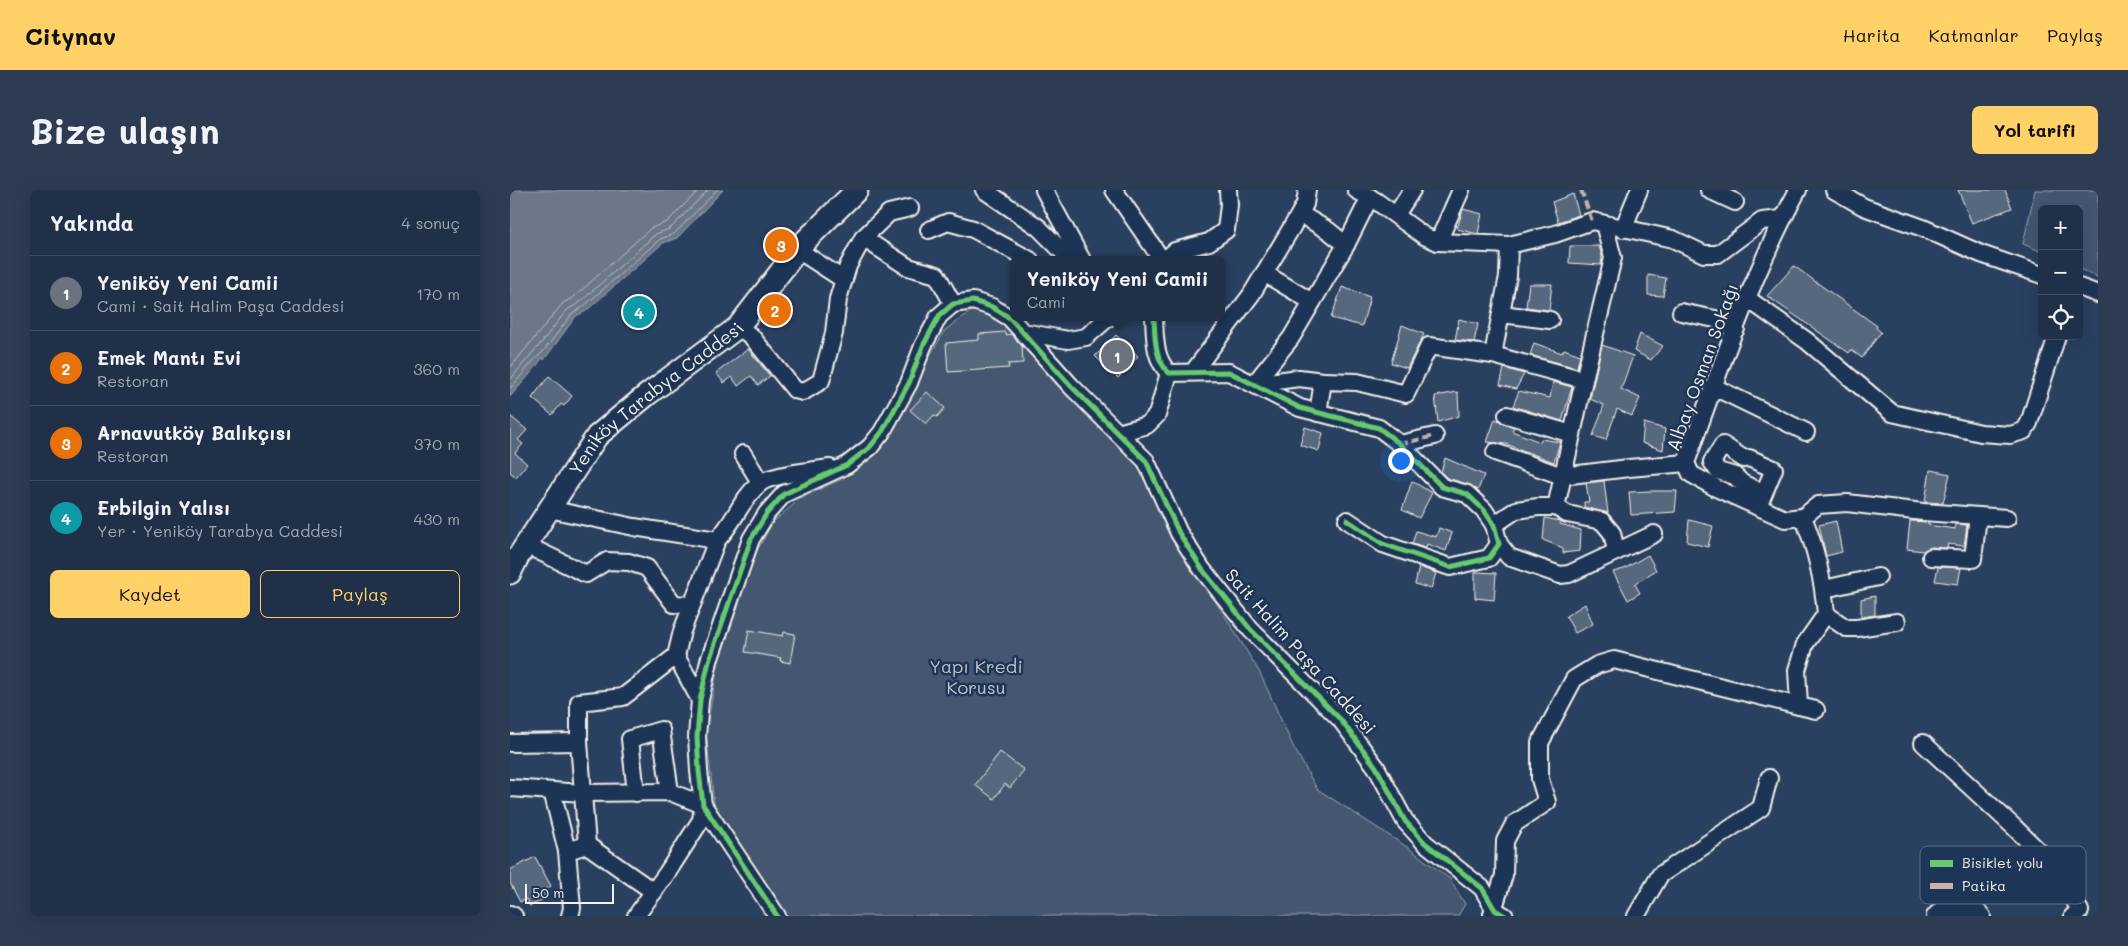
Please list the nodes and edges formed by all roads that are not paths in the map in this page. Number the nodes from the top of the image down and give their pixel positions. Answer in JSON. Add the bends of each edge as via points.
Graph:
{"nodes":[{"id":1,"x":857,"y":190,"type":"edge"},
{"id":2,"x":984,"y":190,"type":"edge"},
{"id":3,"x":1044,"y":190,"type":"edge"},
{"id":4,"x":1114,"y":190,"type":"edge"},
{"id":5,"x":1228,"y":190,"type":"edge"},
{"id":6,"x":1306,"y":190,"type":"edge"},
{"id":7,"x":1412,"y":190,"type":"edge"},
{"id":8,"x":1462,"y":190,"type":"edge"},
{"id":9,"x":1639,"y":190,"type":"edge"},
{"id":10,"x":1710,"y":190,"type":"edge"},
{"id":11,"x":1798,"y":190,"type":"edge"},
{"id":12,"x":1834,"y":190,"type":"edge"},
{"id":13,"x":1363,"y":193,"type":"edge"},
{"id":14,"x":1736,"y":202,"type":"dead end"},
{"id":15,"x":910,"y":208,"type":"dead end"},
{"id":16,"x":1300,"y":214,"type":"junction"},
{"id":17,"x":1396,"y":216,"type":"junction"},
{"id":18,"x":1782,"y":219,"type":"junction"},
{"id":19,"x":1604,"y":224,"type":"junction"},
{"id":20,"x":1623,"y":229,"type":"junction"},
{"id":21,"x":929,"y":230,"type":"dead end"},
{"id":22,"x":863,"y":238,"type":"junction"},
{"id":23,"x":1438,"y":242,"type":"junction"},
{"id":24,"x":1346,"y":245,"type":"junction"},
{"id":25,"x":1509,"y":245,"type":"junction"},
{"id":26,"x":798,"y":250,"type":"junction"},
{"id":27,"x":1023,"y":256,"type":"edge"},
{"id":28,"x":1067,"y":256,"type":"edge"},
{"id":29,"x":1080,"y":256,"type":"edge"},
{"id":30,"x":1160,"y":256,"type":"edge"},
{"id":31,"x":1168,"y":256,"type":"edge"},
{"id":32,"x":1264,"y":273,"type":"junction"},
{"id":33,"x":2038,"y":274,"type":"edge"},
{"id":34,"x":844,"y":280,"type":"junction"},
{"id":35,"x":2083,"y":288,"type":"edge"},
{"id":36,"x":2098,"y":294,"type":"edge"},
{"id":37,"x":1748,"y":299,"type":"junction"},
{"id":38,"x":1312,"y":302,"type":"junction"},
{"id":39,"x":953,"y":304,"type":"junction"},
{"id":40,"x":1681,"y":312,"type":"dead end"},
{"id":41,"x":1501,"y":314,"type":"junction"},
{"id":42,"x":1010,"y":318,"type":"edge"},
{"id":43,"x":1550,"y":320,"type":"dead end"},
{"id":44,"x":1013,"y":321,"type":"edge"},
{"id":45,"x":1104,"y":321,"type":"edge"},
{"id":46,"x":1154,"y":321,"type":"edge"},
{"id":47,"x":738,"y":328,"type":"junction"},
{"id":48,"x":1736,"y":329,"type":"junction"},
{"id":49,"x":1023,"y":332,"type":"junction"},
{"id":50,"x":2056,"y":340,"type":"edge"},
{"id":51,"x":1493,"y":355,"type":"junction"},
{"id":52,"x":1192,"y":372,"type":"junction"},
{"id":53,"x":1169,"y":374,"type":"junction"},
{"id":54,"x":1584,"y":380,"type":"junction"},
{"id":55,"x":1323,"y":382,"type":"junction"},
{"id":56,"x":1254,"y":384,"type":"junction"},
{"id":57,"x":1714,"y":386,"type":"junction"},
{"id":58,"x":1318,"y":413,"type":"junction"},
{"id":59,"x":1507,"y":415,"type":"dead end"},
{"id":60,"x":1806,"y":432,"type":"dead end"},
{"id":61,"x":1118,"y":433,"type":"junction"},
{"id":62,"x":1572,"y":434,"type":"junction"},
{"id":63,"x":1435,"y":436,"type":"dead end"},
{"id":64,"x":1400,"y":444,"type":"junction"},
{"id":65,"x":1495,"y":452,"type":"dead end"},
{"id":66,"x":743,"y":454,"type":"dead end"},
{"id":67,"x":1742,"y":455,"type":"junction"},
{"id":68,"x":1712,"y":462,"type":"junction"},
{"id":69,"x":1686,"y":463,"type":"junction"},
{"id":70,"x":847,"y":465,"type":"junction"},
{"id":71,"x":1724,"y":474,"type":"junction"},
{"id":72,"x":1562,"y":476,"type":"junction"},
{"id":73,"x":1703,"y":481,"type":"junction"},
{"id":74,"x":760,"y":482,"type":"junction"},
{"id":75,"x":1742,"y":483,"type":"junction"},
{"id":76,"x":1760,"y":500,"type":"junction"},
{"id":77,"x":1556,"y":507,"type":"junction"},
{"id":78,"x":549,"y":509,"type":"junction"},
{"id":79,"x":1978,"y":516,"type":"junction"},
{"id":80,"x":1804,"y":517,"type":"junction"},
{"id":81,"x":2007,"y":518,"type":"dead end"},
{"id":82,"x":1347,"y":520,"type":"dead end"},
{"id":83,"x":1494,"y":525,"type":"junction"},
{"id":84,"x":1654,"y":534,"type":"dead end"},
{"id":85,"x":717,"y":540,"type":"junction"},
{"id":86,"x":1499,"y":544,"type":"junction"},
{"id":87,"x":526,"y":545,"type":"junction"},
{"id":88,"x":1616,"y":551,"type":"junction"},
{"id":89,"x":1931,"y":557,"type":"dead end"},
{"id":90,"x":510,"y":574,"type":"edge"},
{"id":91,"x":1878,"y":577,"type":"dead end"},
{"id":92,"x":1824,"y":589,"type":"junction"},
{"id":93,"x":691,"y":605,"type":"junction"},
{"id":94,"x":1826,"y":614,"type":"junction"},
{"id":95,"x":1897,"y":622,"type":"dead end"},
{"id":96,"x":676,"y":656,"type":"junction"},
{"id":97,"x":700,"y":700,"type":"junction"},
{"id":98,"x":1799,"y":706,"type":"junction"},
{"id":99,"x":1816,"y":710,"type":"dead end"},
{"id":100,"x":579,"y":742,"type":"junction"},
{"id":101,"x":510,"y":743,"type":"edge"},
{"id":102,"x":1923,"y":744,"type":"dead end"},
{"id":103,"x":1769,"y":778,"type":"dead end"},
{"id":104,"x":510,"y":788,"type":"edge"},
{"id":105,"x":552,"y":791,"type":"junction"},
{"id":106,"x":670,"y":792,"type":"junction"},
{"id":107,"x":582,"y":793,"type":"junction"},
{"id":108,"x":636,"y":793,"type":"junction"},
{"id":109,"x":704,"y":805,"type":"junction"},
{"id":110,"x":587,"y":845,"type":"junction"},
{"id":111,"x":2034,"y":846,"type":"edge"},
{"id":112,"x":567,"y":851,"type":"junction"},
{"id":113,"x":654,"y":892,"type":"junction"},
{"id":114,"x":2076,"y":904,"type":"edge"},
{"id":115,"x":510,"y":914,"type":"edge"},
{"id":116,"x":1497,"y":914,"type":"edge"},
{"id":117,"x":514,"y":916,"type":"edge"},
{"id":118,"x":570,"y":916,"type":"edge"},
{"id":119,"x":636,"y":916,"type":"edge"},
{"id":120,"x":777,"y":916,"type":"edge"},
{"id":121,"x":1636,"y":916,"type":"edge"},
{"id":122,"x":1935,"y":916,"type":"edge"},
{"id":123,"x":1982,"y":916,"type":"edge"},
{"id":124,"x":2073,"y":916,"type":"edge"}],
"edges":[{"from":1,"to":26,"type":"main road","name":"Yeniköy Tarabya Caddesi"},
{"from":2,"to":28,"type":"street","via":[[1038,227]]},
{"from":3,"to":29,"type":"street"},
{"from":4,"to":30,"type":"street"},
{"from":5,"to":31,"type":"street","via":[[1226,230],[1209,242],[1175,251]]},
{"from":6,"to":16,"type":"street"},
{"from":7,"to":17,"type":"street"},
{"from":8,"to":23,"type":"street"},
{"from":9,"to":20,"type":"street"},
{"from":10,"to":14,"type":"street"},
{"from":11,"to":18,"type":"street","name":"Albay Osman Sokağı"},
{"from":12,"to":33,"type":"street","via":[[1864,207]]},
{"from":13,"to":17,"type":"street"},
{"from":13,"to":24,"type":"street"},
{"from":15,"to":22,"type":"street","via":[[889,213]]},
{"from":16,"to":24,"type":"street","via":[[1330,231]]},
{"from":16,"to":32,"type":"street"},
{"from":17,"to":23,"type":"street"},
{"from":18,"to":20,"type":"street","via":[[1762,221],[1718,254],[1704,254],[1673,239]]},
{"from":18,"to":37,"type":"street","name":"Albay Osman Sokağı"},
{"from":19,"to":20,"type":"street"},
{"from":19,"to":25,"type":"street","via":[[1592,221]]},
{"from":19,"to":54,"type":"street","via":[[1613,258]]},
{"from":21,"to":27,"type":"street","via":[[948,222],[973,229]]},
{"from":22,"to":34,"type":"street"},
{"from":22,"to":39,"type":"street","via":[[908,267],[937,275]]},
{"from":23,"to":25,"type":"street"},
{"from":24,"to":38,"type":"street"},
{"from":25,"to":41,"type":"street","via":[[1508,276]]},
{"from":26,"to":34,"type":"street"},
{"from":26,"to":47,"type":"main road","name":"Yeniköy Tarabya Caddesi"},
{"from":32,"to":38,"type":"street"},
{"from":32,"to":52,"type":"street"},
{"from":34,"to":47,"type":"street","via":[[821,381],[803,392],[795,390],[751,336]]},
{"from":35,"to":36,"type":"street"},
{"from":37,"to":48,"type":"street","name":"Albay Osman Sokağı"},
{"from":37,"to":50,"type":"street","via":[[1807,341],[1892,412],[1981,433],[2010,435],[2024,431]]},
{"from":38,"to":56,"type":"street","via":[[1291,338]]},
{"from":39,"to":42,"type":"street","name":"Sait Halim Paşa Caddesi","via":[[973,301]]},
{"from":39,"to":70,"type":"street","via":[[939,316],[909,383],[882,432],[870,447]]},
{"from":40,"to":48,"type":"street","via":[[1715,318]]},
{"from":41,"to":43,"type":"street"},
{"from":41,"to":51,"type":"street"},
{"from":44,"to":49,"type":"street","name":"Sait Halim Paşa Caddesi"},
{"from":45,"to":49,"type":"street","via":[[1086,337],[1068,340]]},
{"from":46,"to":53,"type":"street","via":[[1161,366]]},
{"from":47,"to":78,"type":"main road","name":"Yeniköy Tarabya Caddesi","via":[[597,436]]},
{"from":48,"to":57,"type":"street","name":"Albay Osman Sokağı"},
{"from":49,"to":61,"type":"street","name":"Sait Halim Paşa Caddesi"},
{"from":51,"to":54,"type":"street"},
{"from":51,"to":55,"type":"street","via":[[1430,346],[1406,394],[1357,382]]},
{"from":52,"to":53,"type":"street"},
{"from":52,"to":56,"type":"street","via":[[1229,372]]},
{"from":53,"to":61,"type":"street","via":[[1157,415],[1147,425]]},
{"from":54,"to":62,"type":"street"},
{"from":55,"to":56,"type":"street","via":[[1299,378]]},
{"from":55,"to":58,"type":"street"},
{"from":56,"to":58,"type":"street","via":[[1300,408]]},
{"from":57,"to":60,"type":"street"},
{"from":57,"to":69,"type":"street","name":"Albay Osman Sokağı"},
{"from":58,"to":64,"type":"street","via":[[1379,428]]},
{"from":59,"to":62,"type":"street"},
{"from":61,"to":116,"type":"street","name":"Sait Halim Paşa Caddesi","via":[[1146,461],[1178,533],[1208,577],[1250,630],[1340,719],[1376,768],[1405,821],[1425,842],[1482,888]]},
{"from":62,"to":72,"type":"street"},
{"from":63,"to":64,"type":"street"},
{"from":64,"to":83,"type":"street","via":[[1442,487],[1467,494]]},
{"from":65,"to":72,"type":"street"},
{"from":66,"to":74,"type":"street"},
{"from":67,"to":68,"type":"street","via":[[1723,445]]},
{"from":67,"to":71,"type":"street"},
{"from":67,"to":75,"type":"street"},
{"from":67,"to":76,"type":"street","via":[[1774,468]]},
{"from":68,"to":71,"type":"street"},
{"from":68,"to":73,"type":"street"},
{"from":69,"to":72,"type":"street"},
{"from":69,"to":73,"type":"street","name":"Albay Osman Sokağı","via":[[1691,474]]},
{"from":70,"to":74,"type":"street"},
{"from":70,"to":97,"type":"street","via":[[784,494],[751,538],[709,661]]},
{"from":71,"to":75,"type":"street","via":[[1735,476]]},
{"from":72,"to":77,"type":"street"},
{"from":73,"to":76,"type":"street","name":"Albay Osman Sokağı"},
{"from":74,"to":85,"type":"street"},
{"from":75,"to":76,"type":"street"},
{"from":76,"to":80,"type":"street","name":"Albay Osman Sokağı","via":[[1785,519]]},
{"from":77,"to":83,"type":"street","via":[[1516,510]]},
{"from":77,"to":88,"type":"street","via":[[1567,514],[1602,520],[1612,533]]},
{"from":78,"to":85,"type":"street"},
{"from":78,"to":87,"type":"main road","name":"Yeniköy Tarabya Caddesi"},
{"from":79,"to":80,"type":"street","via":[[1847,503],[1818,505]]},
{"from":79,"to":81,"type":"street"},
{"from":79,"to":89,"type":"street","via":[[1974,559]]},
{"from":80,"to":92,"type":"street","via":[[1814,542]]},
{"from":82,"to":86,"type":"street","via":[[1383,544],[1450,566],[1489,558]]},
{"from":83,"to":86,"type":"street"},
{"from":84,"to":88,"type":"street"},
{"from":85,"to":93,"type":"street"},
{"from":86,"to":88,"type":"street","via":[[1509,557],[1560,575],[1570,574]]},
{"from":87,"to":90,"type":"main road","name":"Yeniköy Tarabya Caddesi"},
{"from":87,"to":93,"type":"street","via":[[586,574],[607,561],[630,562],[647,568],[674,604]]},
{"from":91,"to":92,"type":"street"},
{"from":92,"to":94,"type":"street"},
{"from":93,"to":96,"type":"street"},
{"from":94,"to":95,"type":"street","via":[[1846,628]]},
{"from":94,"to":98,"type":"street","via":[[1805,644],[1797,670]]},
{"from":96,"to":97,"type":"street"},
{"from":96,"to":100,"type":"street","via":[[623,697],[579,702]]},
{"from":97,"to":109,"type":"street","via":[[697,737]]},
{"from":98,"to":99,"type":"street"},
{"from":98,"to":116,"type":"street","via":[[1614,660],[1597,665],[1574,679],[1540,743],[1540,780],[1547,802],[1514,824],[1505,840],[1504,876]]},
{"from":100,"to":101,"type":"street"},
{"from":100,"to":107,"type":"street"},
{"from":102,"to":111,"type":"street"},
{"from":103,"to":121,"type":"street","via":[[1761,808],[1660,874]]},
{"from":104,"to":105,"type":"street"},
{"from":105,"to":107,"type":"street"},
{"from":105,"to":112,"type":"street"},
{"from":106,"to":108,"type":"street"},
{"from":106,"to":108,"type":"street","via":[[661,730],[630,739]]},
{"from":106,"to":109,"type":"street"},
{"from":107,"to":108,"type":"street"},
{"from":107,"to":110,"type":"street"},
{"from":109,"to":113,"type":"street","via":[[701,820]]},
{"from":109,"to":120,"type":"street"},
{"from":110,"to":112,"type":"street"},
{"from":110,"to":113,"type":"street"},
{"from":112,"to":118,"type":"street"},
{"from":113,"to":119,"type":"street"},
{"from":114,"to":124,"type":"street","via":[[2080,911]]},
{"from":115,"to":117,"type":"street"},
{"from":122,"to":123,"type":"street","via":[[1941,910],[1976,910]]}]}
